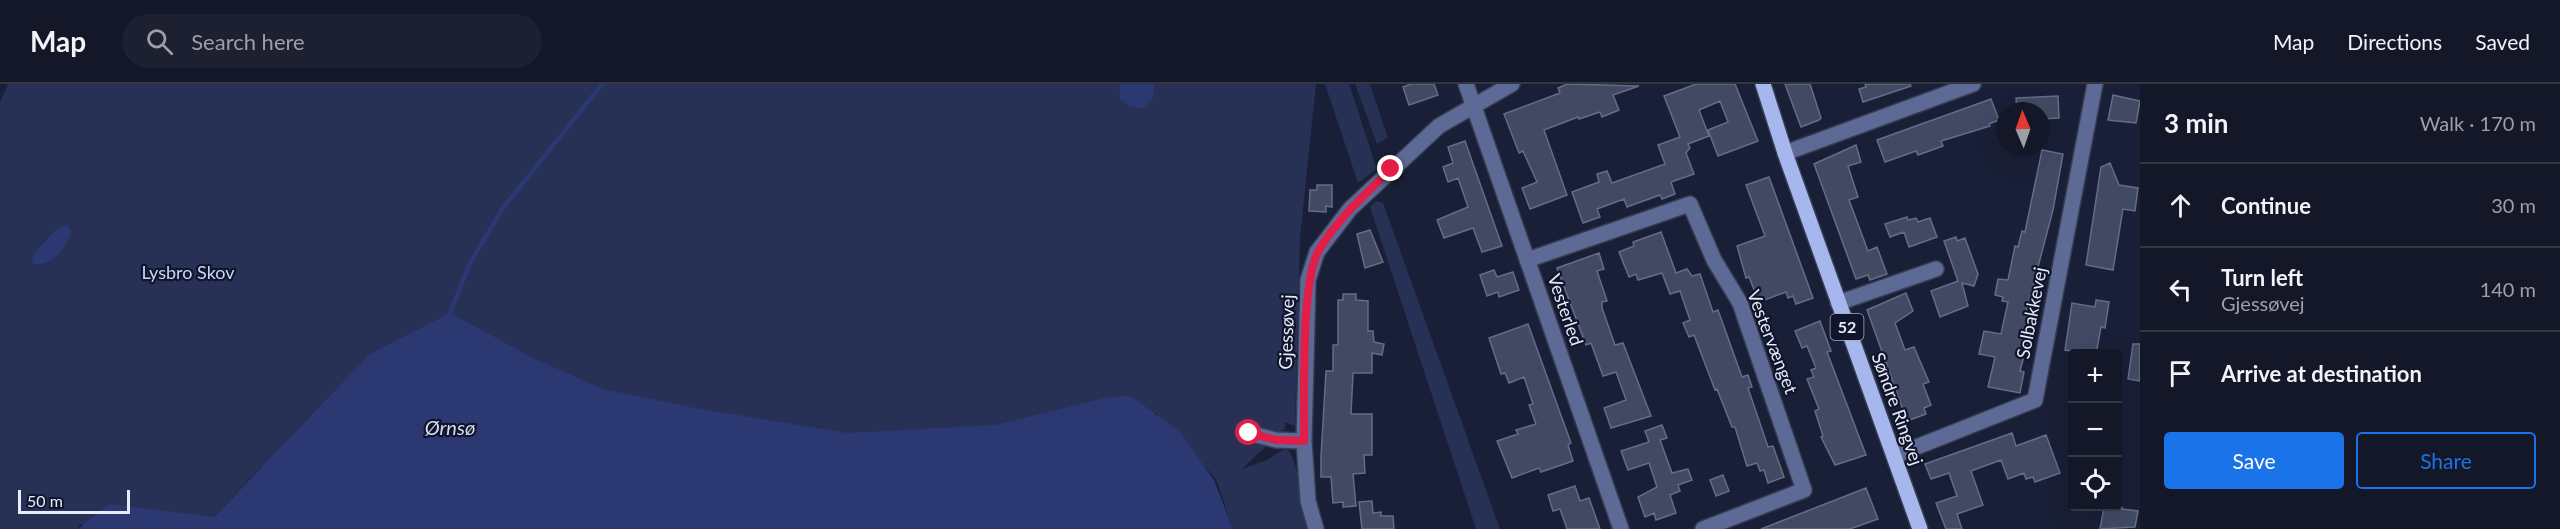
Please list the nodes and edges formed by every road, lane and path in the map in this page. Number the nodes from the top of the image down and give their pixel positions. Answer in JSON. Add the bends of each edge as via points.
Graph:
{"nodes":[{"id":1,"x":1466,"y":84,"type":"edge"},
{"id":2,"x":1512,"y":84,"type":"edge"},
{"id":3,"x":1763,"y":84,"type":"edge"},
{"id":4,"x":1973,"y":84,"type":"edge"},
{"id":5,"x":2096,"y":84,"type":"edge"},
{"id":6,"x":1473,"y":104,"type":"junction"},
{"id":7,"x":1785,"y":153,"type":"junction"},
{"id":8,"x":1527,"y":260,"type":"junction"},
{"id":9,"x":1936,"y":269,"type":"dead end"},
{"id":10,"x":1838,"y":303,"type":"junction"},
{"id":11,"x":1249,"y":433,"type":"dead end"},
{"id":12,"x":1304,"y":441,"type":"junction"},
{"id":13,"x":1894,"y":456,"type":"junction"},
{"id":14,"x":1316,"y":529,"type":"edge"},
{"id":15,"x":1622,"y":529,"type":"edge"},
{"id":16,"x":1703,"y":529,"type":"edge"},
{"id":17,"x":1920,"y":529,"type":"edge"}],
"edges":[{"from":1,"to":6,"type":"street","name":"Vesterled"},
{"from":2,"to":6,"type":"street","name":"Gjessøvej"},
{"from":3,"to":7,"type":"main road","name":"Søndre Ringvej","number":"52"},
{"from":4,"to":7,"type":"street"},
{"from":5,"to":13,"type":"street","name":"Solbakkevej","via":[[2035,400]]},
{"from":6,"to":8,"type":"street","name":"Vesterled"},
{"from":6,"to":12,"type":"street","name":"Gjessøvej","via":[[1439,126],[1391,169],[1350,209],[1317,252],[1308,280]]},
{"from":7,"to":10,"type":"main road","name":"Søndre Ringvej","number":"52"},
{"from":8,"to":15,"type":"street","name":"Vesterled"},
{"from":8,"to":16,"type":"street","name":"Vestervænget","via":[[1690,204],[1714,260],[1740,303],[1804,490]]},
{"from":9,"to":10,"type":"street"},
{"from":10,"to":13,"type":"main road","name":"Søndre Ringvej","number":"52"},
{"from":11,"to":12,"type":"street","via":[[1276,440]]},
{"from":12,"to":14,"type":"street","name":"Gjessøvej","via":[[1308,501]]},
{"from":13,"to":17,"type":"main road","name":"Søndre Ringvej","number":"52"}]}
